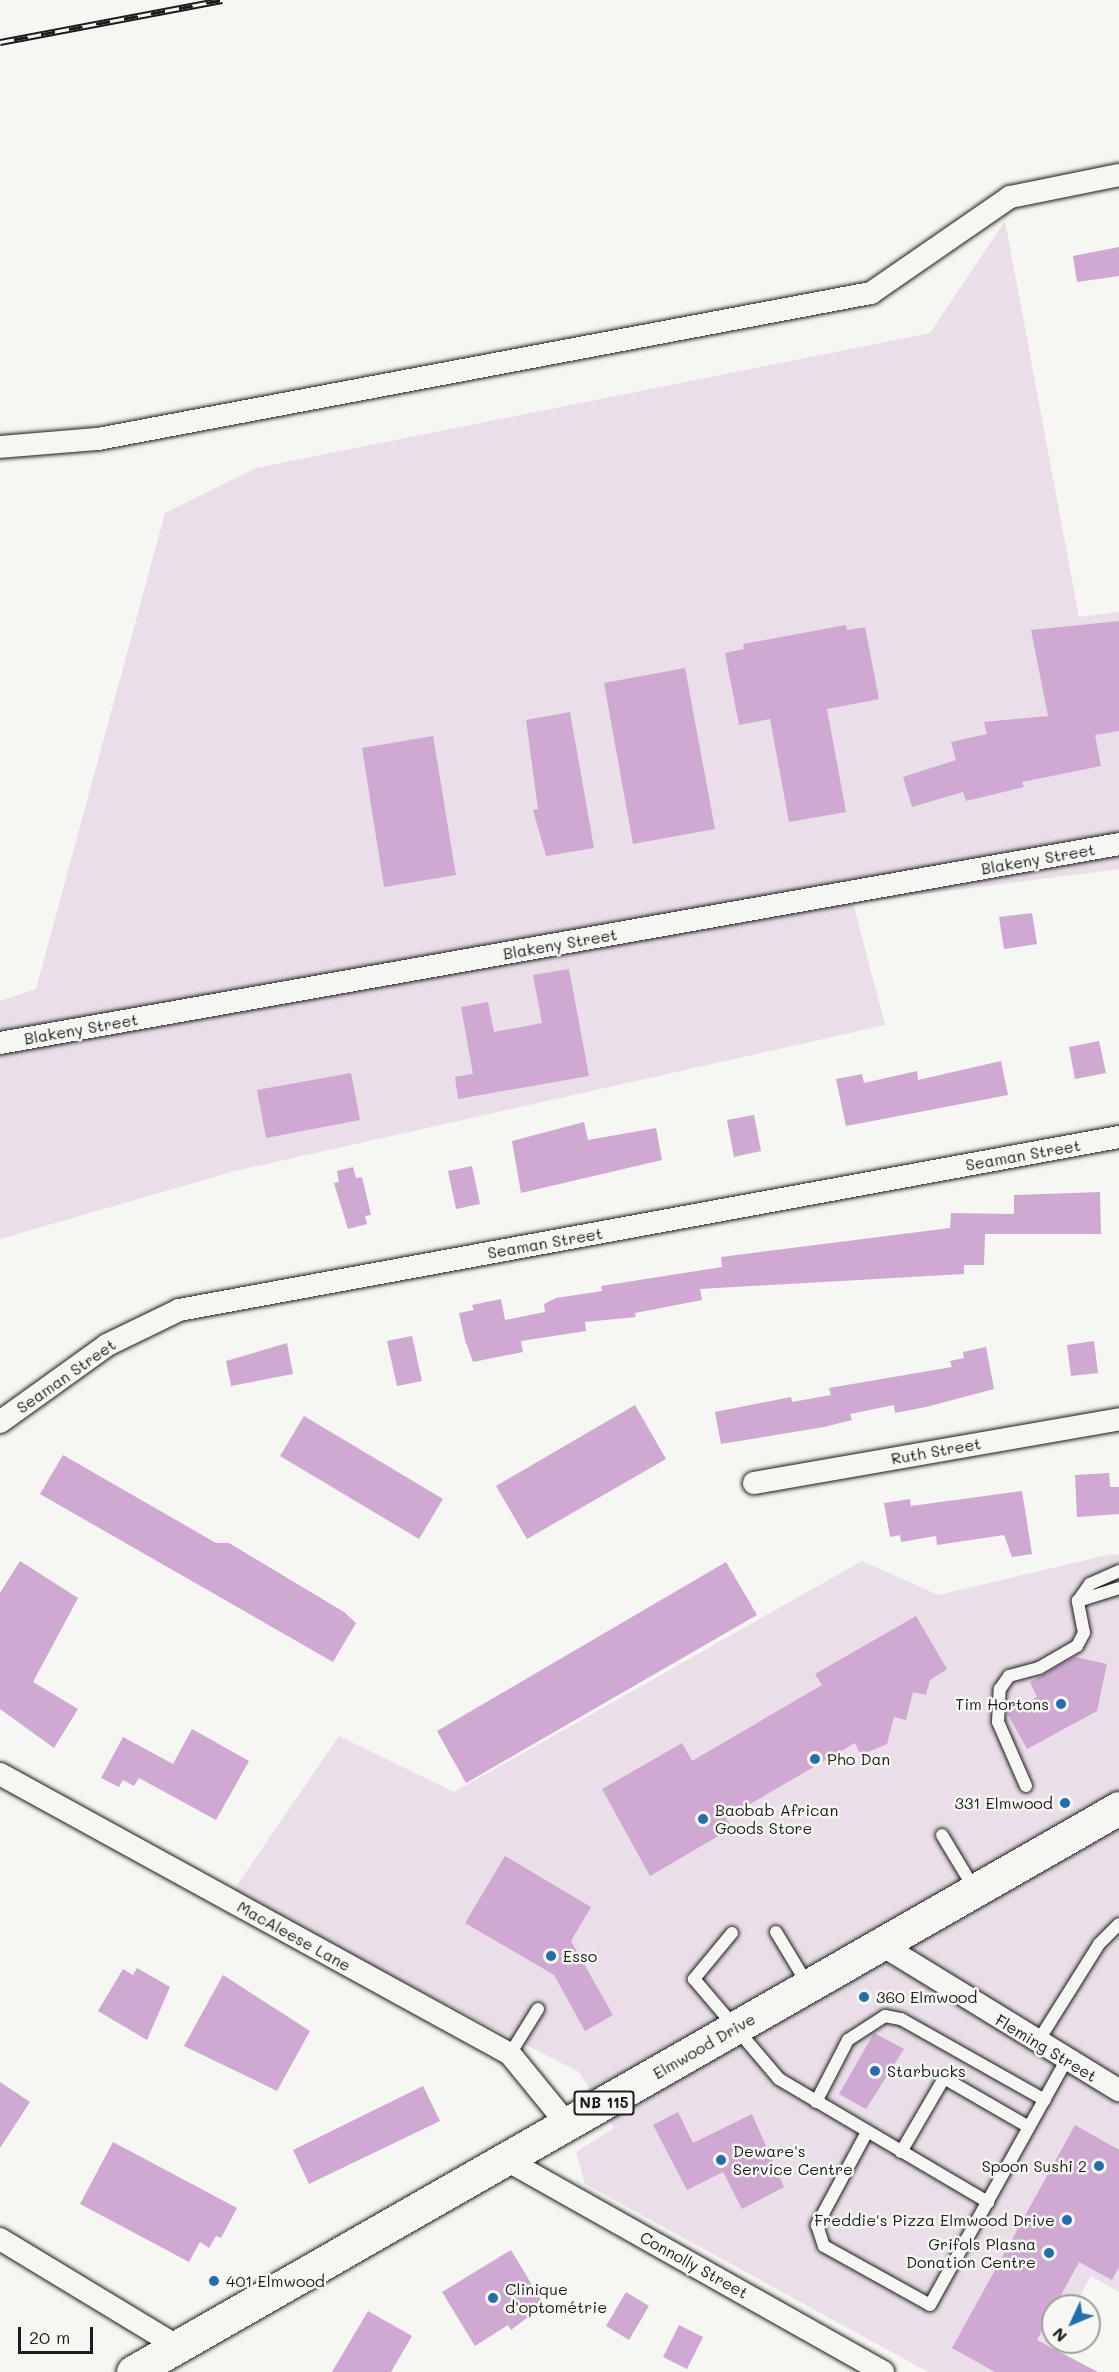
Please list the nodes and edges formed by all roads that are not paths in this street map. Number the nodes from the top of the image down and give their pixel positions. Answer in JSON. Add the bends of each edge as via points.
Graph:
{"nodes":[{"id":1,"x":1119,"y":175,"type":"edge"},
{"id":2,"x":0,"y":447,"type":"edge"},
{"id":3,"x":1119,"y":844,"type":"edge"},
{"id":4,"x":0,"y":1043,"type":"edge"},
{"id":5,"x":1119,"y":1137,"type":"edge"},
{"id":6,"x":1119,"y":1419,"type":"edge"},
{"id":7,"x":0,"y":1422,"type":"edge"},
{"id":8,"x":754,"y":1483,"type":"dead end"},
{"id":9,"x":1119,"y":1571,"type":"edge"},
{"id":10,"x":1119,"y":1588,"type":"edge"},
{"id":11,"x":1078,"y":1601,"type":"junction"},
{"id":12,"x":0,"y":1774,"type":"edge"},
{"id":13,"x":1026,"y":1786,"type":"dead end"},
{"id":14,"x":1119,"y":1808,"type":"edge"},
{"id":15,"x":1119,"y":1832,"type":"edge"},
{"id":16,"x":1074,"y":1834,"type":"junction"},
{"id":17,"x":942,"y":1835,"type":"dead end"},
{"id":18,"x":976,"y":1891,"type":"junction"},
{"id":19,"x":1119,"y":1924,"type":"edge"},
{"id":20,"x":776,"y":1932,"type":"dead end"},
{"id":21,"x":732,"y":1933,"type":"dead end"},
{"id":22,"x":882,"y":1945,"type":"junction"},
{"id":23,"x":809,"y":1986,"type":"junction"},
{"id":24,"x":538,"y":2009,"type":"dead end"},
{"id":25,"x":733,"y":2029,"type":"junction"},
{"id":26,"x":1036,"y":2044,"type":"junction"},
{"id":27,"x":510,"y":2054,"type":"junction"},
{"id":28,"x":1066,"y":2061,"type":"junction"},
{"id":29,"x":1119,"y":2090,"type":"edge"},
{"id":30,"x":1045,"y":2100,"type":"junction"},
{"id":31,"x":816,"y":2102,"type":"junction"},
{"id":32,"x":567,"y":2124,"type":"junction"},
{"id":33,"x":1029,"y":2127,"type":"junction"},
{"id":34,"x":867,"y":2132,"type":"junction"},
{"id":35,"x":901,"y":2152,"type":"junction"},
{"id":36,"x":506,"y":2159,"type":"junction"},
{"id":37,"x":988,"y":2202,"type":"junction"},
{"id":38,"x":0,"y":2239,"type":"edge"},
{"id":39,"x":177,"y":2346,"type":"junction"},
{"id":40,"x":137,"y":2371,"type":"edge"},
{"id":41,"x":883,"y":2372,"type":"edge"}],
"edges":[{"from":1,"to":2,"type":"street","via":[[1010,197],[871,293],[98,439]]},
{"from":3,"to":4,"type":"street","name":"Blakeny Street"},
{"from":5,"to":7,"type":"street","name":"Seaman Street","via":[[179,1310],[107,1345]]},
{"from":6,"to":8,"type":"street","name":"Ruth Street"},
{"from":9,"to":11,"type":"lane","via":[[1090,1584]]},
{"from":10,"to":11,"type":"lane"},
{"from":11,"to":13,"type":"lane","via":[[1084,1633],[1077,1646],[1039,1668],[1009,1676],[1000,1689],[998,1722]]},
{"from":12,"to":27,"type":"street","name":"MacAleese Lane"},
{"from":14,"to":16,"type":"main road","name":"Elmwood Drive","number":"NB 115"},
{"from":15,"to":16,"type":"main road"},
{"from":16,"to":18,"type":"main road","name":"Elmwood Drive","number":"NB 115"},
{"from":17,"to":18,"type":"lane"},
{"from":18,"to":22,"type":"main road","name":"Elmwood Drive","number":"NB 115"},
{"from":19,"to":26,"type":"lane","via":[[1098,1944]]},
{"from":20,"to":23,"type":"lane"},
{"from":21,"to":25,"type":"lane","via":[[694,1979]]},
{"from":22,"to":23,"type":"main road","name":"Elmwood Drive","number":"NB 115"},
{"from":22,"to":26,"type":"street","name":"Fleming Street"},
{"from":23,"to":25,"type":"main road","name":"Elmwood Drive","number":"NB 115"},
{"from":24,"to":27,"type":"lane"},
{"from":25,"to":31,"type":"lane","via":[[779,2079]]},
{"from":25,"to":32,"type":"main road","name":"Elmwood Drive","number":"NB 115"},
{"from":26,"to":28,"type":"street","name":"Fleming Street"},
{"from":27,"to":32,"type":"street","name":"MacAleese Lane"},
{"from":28,"to":29,"type":"street","name":"Fleming Street"},
{"from":28,"to":30,"type":"lane"},
{"from":30,"to":31,"type":"lane","via":[[901,2019],[885,2016],[848,2040]]},
{"from":30,"to":33,"type":"lane"},
{"from":31,"to":34,"type":"lane"},
{"from":32,"to":36,"type":"main road","name":"Elmwood Drive","number":"NB 115"},
{"from":33,"to":35,"type":"lane","via":[[944,2078]]},
{"from":33,"to":37,"type":"lane"},
{"from":34,"to":35,"type":"lane"},
{"from":34,"to":37,"type":"lane","via":[[817,2225],[824,2246],[930,2306]]},
{"from":35,"to":37,"type":"lane"},
{"from":36,"to":39,"type":"main road","name":"Elmwood Drive","number":"NB 115"},
{"from":36,"to":41,"type":"street","name":"Connolly Street"},
{"from":38,"to":39,"type":"street"},
{"from":39,"to":40,"type":"main road","name":"Elmwood Drive","number":"NB 115"}]}
